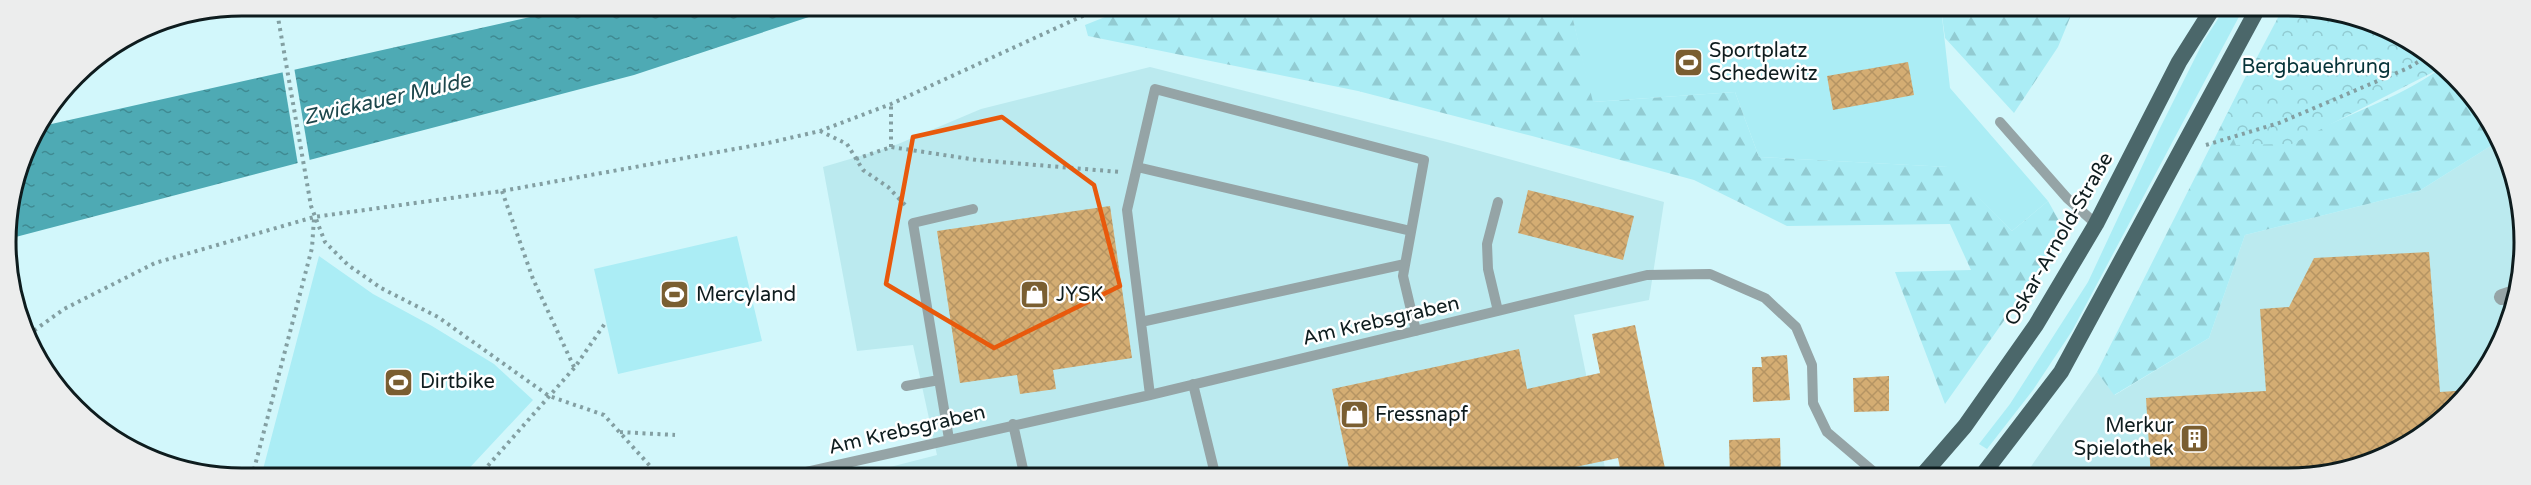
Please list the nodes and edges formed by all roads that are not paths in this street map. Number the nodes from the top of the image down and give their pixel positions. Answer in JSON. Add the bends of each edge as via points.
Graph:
{"nodes":[{"id":1,"x":2208,"y":16,"type":"edge"},
{"id":2,"x":2254,"y":16,"type":"edge"},
{"id":3,"x":2000,"y":122,"type":"dead end"},
{"id":4,"x":1136,"y":170,"type":"junction"},
{"id":5,"x":1498,"y":202,"type":"dead end"},
{"id":6,"x":974,"y":209,"type":"dead end"},
{"id":7,"x":2096,"y":224,"type":"junction"},
{"id":8,"x":1411,"y":231,"type":"junction"},
{"id":9,"x":1405,"y":264,"type":"junction"},
{"id":10,"x":1498,"y":311,"type":"junction"},
{"id":11,"x":1141,"y":322,"type":"junction"},
{"id":12,"x":1416,"y":332,"type":"junction"},
{"id":13,"x":939,"y":380,"type":"junction"},
{"id":14,"x":1193,"y":384,"type":"junction"},
{"id":15,"x":906,"y":386,"type":"dead end"},
{"id":16,"x":1150,"y":395,"type":"junction"},
{"id":17,"x":1012,"y":424,"type":"junction"},
{"id":18,"x":949,"y":439,"type":"junction"},
{"id":19,"x":823,"y":468,"type":"edge"},
{"id":20,"x":1023,"y":468,"type":"edge"},
{"id":21,"x":1214,"y":468,"type":"edge"},
{"id":22,"x":1869,"y":468,"type":"edge"},
{"id":23,"x":1929,"y":468,"type":"edge"},
{"id":24,"x":1988,"y":468,"type":"edge"}],
"edges":[{"from":1,"to":7,"type":"main road","name":"Oskar-Arnold-Straße","via":[[2179,62]]},
{"from":2,"to":24,"type":"main road","via":[[2061,372]]},
{"from":3,"to":7,"type":"lane","via":[[2067,198]]},
{"from":4,"to":8,"type":"lane"},
{"from":4,"to":8,"type":"lane","via":[[1155,89],[1425,160]]},
{"from":4,"to":11,"type":"lane","via":[[1127,210]]},
{"from":5,"to":10,"type":"lane","via":[[1487,244],[1488,269]]},
{"from":6,"to":13,"type":"lane","via":[[913,222]]},
{"from":7,"to":23,"type":"main road","name":"Oskar-Arnold-Straße","via":[[2036,325],[1965,426]]},
{"from":8,"to":9,"type":"lane"},
{"from":9,"to":11,"type":"lane"},
{"from":9,"to":12,"type":"lane","via":[[1403,276]]},
{"from":10,"to":12,"type":"lane","name":"Am Krebsgraben"},
{"from":10,"to":22,"type":"lane","name":"Am Krebsgraben","via":[[1647,275],[1710,274],[1764,298],[1796,327],[1812,365],[1813,403],[1827,432]]},
{"from":11,"to":16,"type":"lane"},
{"from":12,"to":14,"type":"lane","name":"Am Krebsgraben"},
{"from":13,"to":15,"type":"lane"},
{"from":13,"to":18,"type":"lane"},
{"from":14,"to":16,"type":"lane","name":"Am Krebsgraben"},
{"from":14,"to":21,"type":"lane"},
{"from":16,"to":17,"type":"lane","name":"Am Krebsgraben"},
{"from":17,"to":18,"type":"lane","name":"Am Krebsgraben"},
{"from":17,"to":20,"type":"lane"},
{"from":18,"to":19,"type":"lane","name":"Am Krebsgraben"}]}
